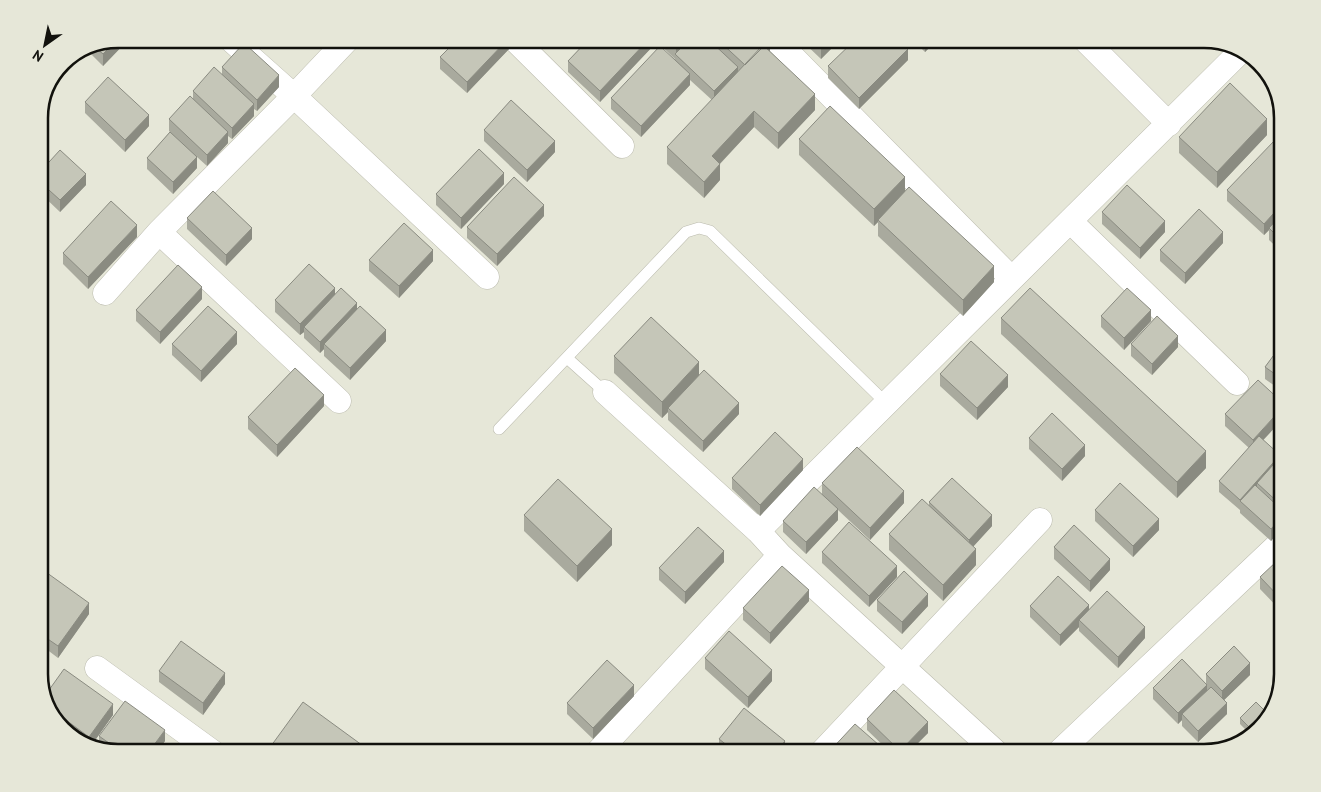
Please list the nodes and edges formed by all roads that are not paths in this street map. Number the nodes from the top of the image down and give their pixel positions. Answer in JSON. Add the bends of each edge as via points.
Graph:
{"nodes":[{"id":1,"x":240,"y":48,"type":"edge"},
{"id":2,"x":339,"y":48,"type":"edge"},
{"id":3,"x":523,"y":48,"type":"edge"},
{"id":4,"x":784,"y":48,"type":"edge"},
{"id":5,"x":1093,"y":48,"type":"edge"},
{"id":6,"x":1236,"y":56,"type":"edge"},
{"id":7,"x":294,"y":96,"type":"junction"},
{"id":8,"x":1169,"y":124,"type":"junction"},
{"id":9,"x":622,"y":146,"type":"dead end"},
{"id":10,"x":1070,"y":221,"type":"junction"},
{"id":11,"x":159,"y":232,"type":"junction"},
{"id":12,"x":487,"y":277,"type":"dead end"},
{"id":13,"x":1011,"y":278,"type":"junction"},
{"id":14,"x":104,"y":293,"type":"dead end"},
{"id":15,"x":566,"y":358,"type":"junction"},
{"id":16,"x":1237,"y":383,"type":"dead end"},
{"id":17,"x":605,"y":392,"type":"joint"},
{"id":18,"x":339,"y":401,"type":"dead end"},
{"id":19,"x":886,"y":403,"type":"junction"},
{"id":20,"x":499,"y":428,"type":"dead end"},
{"id":21,"x":1040,"y":520,"type":"dead end"},
{"id":22,"x":758,"y":531,"type":"junction"},
{"id":23,"x":1274,"y":549,"type":"edge"},
{"id":24,"x":780,"y":555,"type":"junction"},
{"id":25,"x":904,"y":667,"type":"junction"},
{"id":26,"x":97,"y":668,"type":"dead end"},
{"id":27,"x":202,"y":744,"type":"edge"},
{"id":28,"x":605,"y":744,"type":"edge"},
{"id":29,"x":830,"y":744,"type":"edge"},
{"id":30,"x":987,"y":744,"type":"edge"},
{"id":31,"x":1068,"y":744,"type":"edge"}],
"edges":[{"from":1,"to":7,"type":"street"},
{"from":2,"to":7,"type":"street"},
{"from":3,"to":9,"type":"street"},
{"from":4,"to":13,"type":"street"},
{"from":5,"to":8,"type":"street"},
{"from":6,"to":8,"type":"street"},
{"from":7,"to":11,"type":"street"},
{"from":7,"to":12,"type":"street"},
{"from":8,"to":10,"type":"street"},
{"from":10,"to":13,"type":"street"},
{"from":10,"to":16,"type":"street"},
{"from":11,"to":14,"type":"street"},
{"from":11,"to":18,"type":"street"},
{"from":13,"to":19,"type":"street"},
{"from":15,"to":17,"type":"lane"},
{"from":15,"to":19,"type":"lane","via":[[686,232],[699,228],[710,231]]},
{"from":15,"to":20,"type":"lane"},
{"from":17,"to":22,"type":"street"},
{"from":19,"to":22,"type":"street"},
{"from":21,"to":25,"type":"street"},
{"from":22,"to":24,"type":"street"},
{"from":23,"to":31,"type":"street"},
{"from":24,"to":25,"type":"street"},
{"from":24,"to":28,"type":"street"},
{"from":25,"to":29,"type":"street"},
{"from":25,"to":30,"type":"street"},
{"from":26,"to":27,"type":"street"}]}
